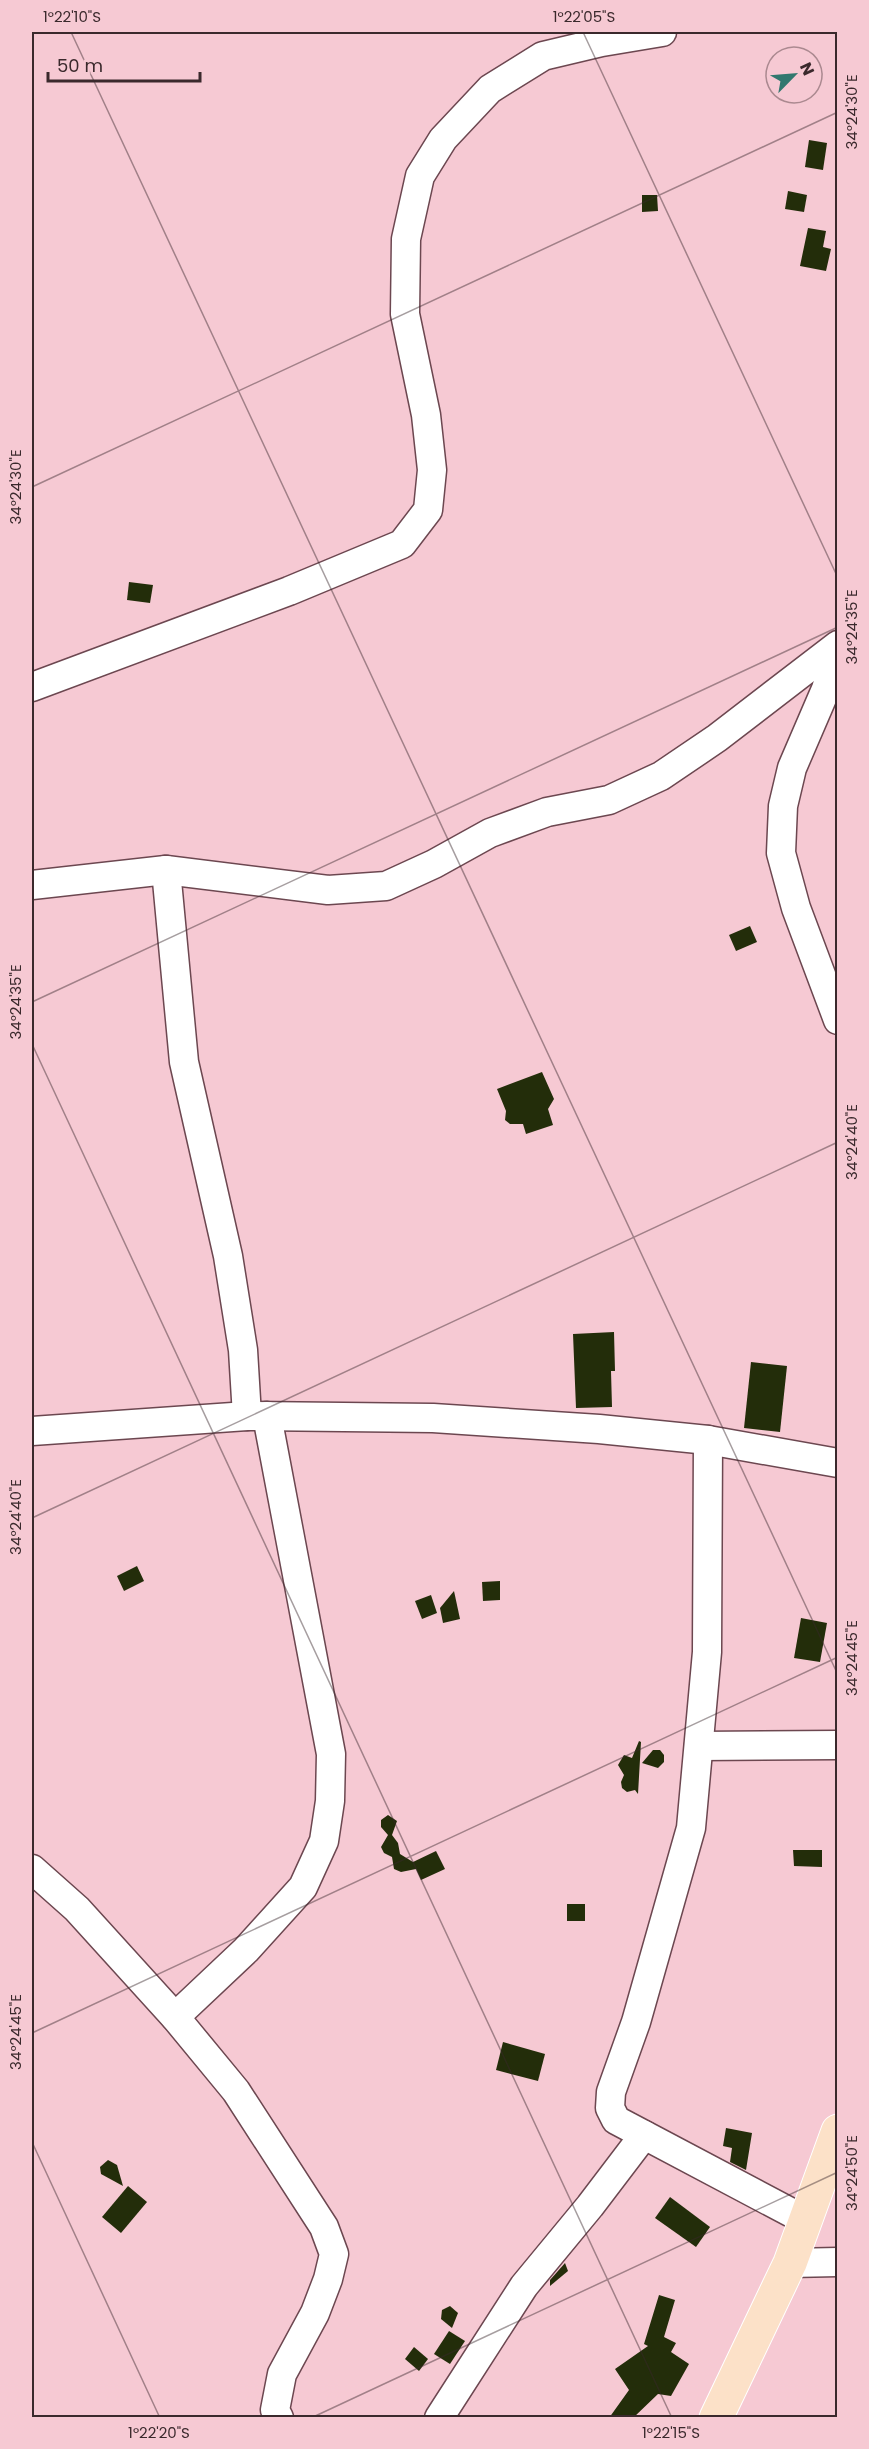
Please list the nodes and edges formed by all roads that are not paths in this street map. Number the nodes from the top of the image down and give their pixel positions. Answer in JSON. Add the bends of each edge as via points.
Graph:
{"nodes":[{"id":1,"x":662,"y":32,"type":"edge"},
{"id":2,"x":837,"y":647,"type":"edge"},
{"id":3,"x":32,"y":687,"type":"edge"},
{"id":4,"x":166,"y":870,"type":"junction"},
{"id":5,"x":32,"y":885,"type":"edge"},
{"id":6,"x":837,"y":1020,"type":"edge"},
{"id":7,"x":257,"y":1416,"type":"junction"},
{"id":8,"x":32,"y":1431,"type":"edge"},
{"id":9,"x":708,"y":1440,"type":"junction"},
{"id":10,"x":837,"y":1463,"type":"edge"},
{"id":11,"x":837,"y":1745,"type":"edge"},
{"id":12,"x":699,"y":1746,"type":"junction"},
{"id":13,"x":32,"y":1869,"type":"edge"},
{"id":14,"x":175,"y":2017,"type":"junction"},
{"id":15,"x":837,"y":2131,"type":"edge"},
{"id":16,"x":644,"y":2135,"type":"junction"},
{"id":17,"x":805,"y":2220,"type":"junction"},
{"id":18,"x":837,"y":2262,"type":"edge"},
{"id":19,"x":790,"y":2263,"type":"junction"},
{"id":20,"x":279,"y":2418,"type":"edge"},
{"id":21,"x":439,"y":2418,"type":"edge"},
{"id":22,"x":716,"y":2418,"type":"edge"}],
"edges":[{"from":1,"to":3,"type":"street","via":[[543,56],[490,89],[443,139],[420,176],[405,239],[405,314],[426,416],[432,470],[428,510],[402,544],[289,591]]},
{"from":2,"to":4,"type":"street","via":[[661,776],[609,800],[547,812],[490,833],[386,886],[328,890]]},
{"from":2,"to":6,"type":"street","via":[[826,689],[792,768],[783,806],[781,853],[796,908]]},
{"from":4,"to":5,"type":"street"},
{"from":4,"to":7,"type":"street","via":[[184,1062],[228,1256]]},
{"from":7,"to":8,"type":"street"},
{"from":7,"to":9,"type":"street","via":[[433,1418]]},
{"from":7,"to":14,"type":"street","via":[[331,1754],[329,1811],[324,1841],[303,1887],[246,1950]]},
{"from":9,"to":10,"type":"street"},
{"from":9,"to":12,"type":"street","via":[[706,1652]]},
{"from":11,"to":12,"type":"street"},
{"from":12,"to":16,"type":"street","via":[[691,1828],[636,2022],[611,2092],[610,2108],[616,2120]]},
{"from":13,"to":14,"type":"street","via":[[77,1909]]},
{"from":14,"to":20,"type":"street","via":[[236,2091],[324,2227],[334,2254],[315,2313],[282,2374],[275,2410]]},
{"from":15,"to":17,"type":"main road"},
{"from":16,"to":17,"type":"street"},
{"from":16,"to":21,"type":"street","via":[[524,2286]]},
{"from":17,"to":19,"type":"main road"},
{"from":18,"to":19,"type":"street"},
{"from":19,"to":22,"type":"main road"}]}
